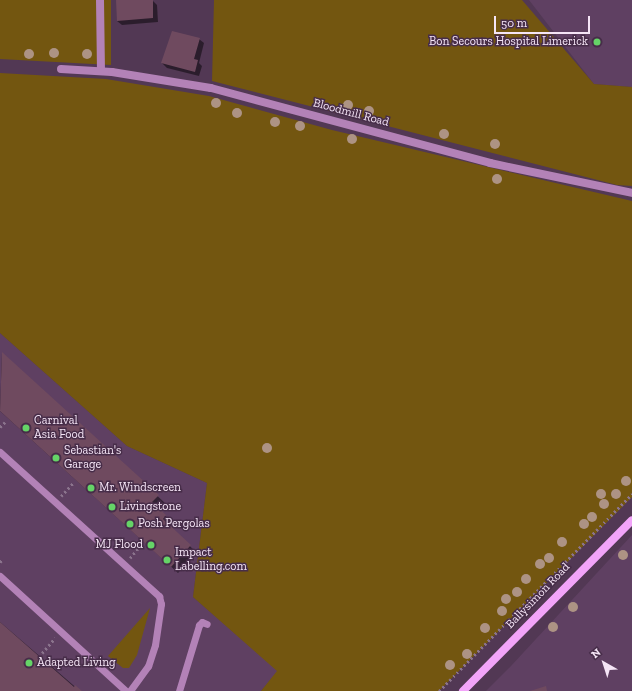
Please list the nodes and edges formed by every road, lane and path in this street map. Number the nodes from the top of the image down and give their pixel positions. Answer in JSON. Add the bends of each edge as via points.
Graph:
{"nodes":[{"id":1,"x":100,"y":0,"type":"edge"},
{"id":2,"x":61,"y":69,"type":"dead end"},
{"id":3,"x":101,"y":71,"type":"junction"},
{"id":4,"x":632,"y":194,"type":"edge"},
{"id":5,"x":5,"y":422,"type":"dead end"},
{"id":6,"x":0,"y":427,"type":"edge"},
{"id":7,"x":0,"y":452,"type":"edge"},
{"id":8,"x":632,"y":494,"type":"edge"},
{"id":9,"x":632,"y":520,"type":"edge"},
{"id":10,"x":0,"y":576,"type":"edge"},
{"id":11,"x":207,"y":624,"type":"dead end"},
{"id":12,"x":126,"y":691,"type":"edge"},
{"id":13,"x":130,"y":691,"type":"edge"},
{"id":14,"x":179,"y":691,"type":"edge"},
{"id":15,"x":439,"y":691,"type":"edge"},
{"id":16,"x":463,"y":691,"type":"edge"}],
"edges":[{"from":1,"to":3,"type":"street"},
{"from":2,"to":3,"type":"street","name":"Bloodmill Road"},
{"from":3,"to":4,"type":"street","name":"Bloodmill Road","via":[[211,88],[490,163]]},
{"from":5,"to":6,"type":"path"},
{"from":7,"to":13,"type":"lane","via":[[159,596],[162,604],[155,645],[148,666]]},
{"from":8,"to":15,"type":"path"},
{"from":9,"to":16,"type":"main road","name":"Ballysimon Road"},
{"from":10,"to":12,"type":"lane"},
{"from":11,"to":14,"type":"lane","via":[[202,622],[199,625]]}]}
